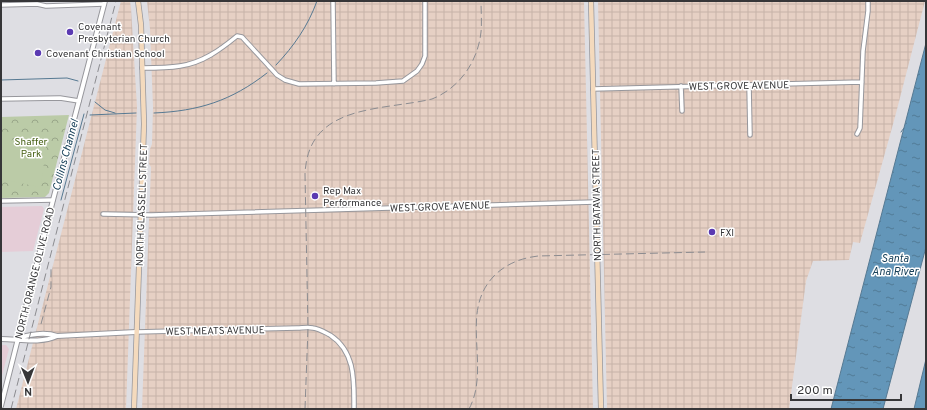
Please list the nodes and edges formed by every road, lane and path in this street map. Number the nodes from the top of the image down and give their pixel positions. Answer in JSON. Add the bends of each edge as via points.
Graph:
{"nodes":[{"id":1,"x":138,"y":1,"type":"edge"},
{"id":2,"x":333,"y":1,"type":"edge"},
{"id":3,"x":424,"y":1,"type":"edge"},
{"id":4,"x":591,"y":1,"type":"edge"},
{"id":5,"x":868,"y":1,"type":"edge"},
{"id":6,"x":37,"y":3,"type":"edge"},
{"id":7,"x":105,"y":3,"type":"edge"},
{"id":8,"x":1,"y":5,"type":"edge"},
{"id":9,"x":142,"y":68,"type":"junction"},
{"id":10,"x":862,"y":82,"type":"junction"},
{"id":11,"x":334,"y":84,"type":"junction"},
{"id":12,"x":749,"y":85,"type":"junction"},
{"id":13,"x":681,"y":86,"type":"junction"},
{"id":14,"x":593,"y":88,"type":"junction"},
{"id":15,"x":1,"y":99,"type":"edge"},
{"id":16,"x":79,"y":102,"type":"junction"},
{"id":17,"x":682,"y":111,"type":"dead end"},
{"id":18,"x":857,"y":134,"type":"dead end"},
{"id":19,"x":750,"y":135,"type":"dead end"},
{"id":20,"x":53,"y":200,"type":"junction"},
{"id":21,"x":1,"y":201,"type":"edge"},
{"id":22,"x":595,"y":202,"type":"junction"},
{"id":23,"x":103,"y":214,"type":"dead end"},
{"id":24,"x":141,"y":215,"type":"junction"},
{"id":25,"x":136,"y":332,"type":"junction"},
{"id":26,"x":18,"y":339,"type":"junction"},
{"id":27,"x":1,"y":340,"type":"edge"},
{"id":28,"x":1,"y":406,"type":"edge"},
{"id":29,"x":134,"y":409,"type":"edge"},
{"id":30,"x":354,"y":409,"type":"edge"},
{"id":31,"x":601,"y":409,"type":"edge"}],
"edges":[{"from":1,"to":9,"type":"main road","name":"NORTH GLASSELL STREET"},
{"from":2,"to":11,"type":"street"},
{"from":3,"to":11,"type":"street","via":[[426,56],[417,71],[403,81]]},
{"from":4,"to":14,"type":"main road","name":"NORTH BATAVIA STREET"},
{"from":5,"to":10,"type":"street"},
{"from":6,"to":7,"type":"street","via":[[46,6]]},
{"from":6,"to":8,"type":"street"},
{"from":7,"to":16,"type":"street","name":"NORTH ORANGE OLIVE ROAD"},
{"from":9,"to":11,"type":"street","via":[[181,66],[203,60],[239,36],[277,76],[298,84]]},
{"from":9,"to":24,"type":"main road","name":"NORTH GLASSELL STREET","via":[[144,124]]},
{"from":10,"to":12,"type":"street","name":"WEST GROVE AVENUE"},
{"from":10,"to":18,"type":"street","via":[[860,128]]},
{"from":12,"to":13,"type":"street","name":"WEST GROVE AVENUE"},
{"from":12,"to":19,"type":"street"},
{"from":13,"to":14,"type":"street","name":"WEST GROVE AVENUE"},
{"from":13,"to":17,"type":"street"},
{"from":14,"to":22,"type":"main road","name":"NORTH BATAVIA STREET"},
{"from":15,"to":16,"type":"street","via":[[60,98]]},
{"from":16,"to":20,"type":"street","name":"NORTH ORANGE OLIVE ROAD"},
{"from":20,"to":21,"type":"street"},
{"from":20,"to":26,"type":"street","name":"NORTH ORANGE OLIVE ROAD"},
{"from":22,"to":24,"type":"street","name":"WEST GROVE AVENUE"},
{"from":22,"to":31,"type":"main road","name":"NORTH BATAVIA STREET"},
{"from":23,"to":24,"type":"street","name":"WEST GROVE AVENUE"},
{"from":24,"to":25,"type":"main road","name":"NORTH GLASSELL STREET"},
{"from":25,"to":26,"type":"street","via":[[25,335]]},
{"from":25,"to":29,"type":"main road","name":"NORTH GLASSELL STREET"},
{"from":25,"to":30,"type":"street","name":"WEST MEATS AVENUE","via":[[295,328],[321,330],[337,340],[349,357],[353,370]]},
{"from":26,"to":27,"type":"street"},
{"from":26,"to":28,"type":"street","name":"NORTH ORANGE OLIVE ROAD"}]}
